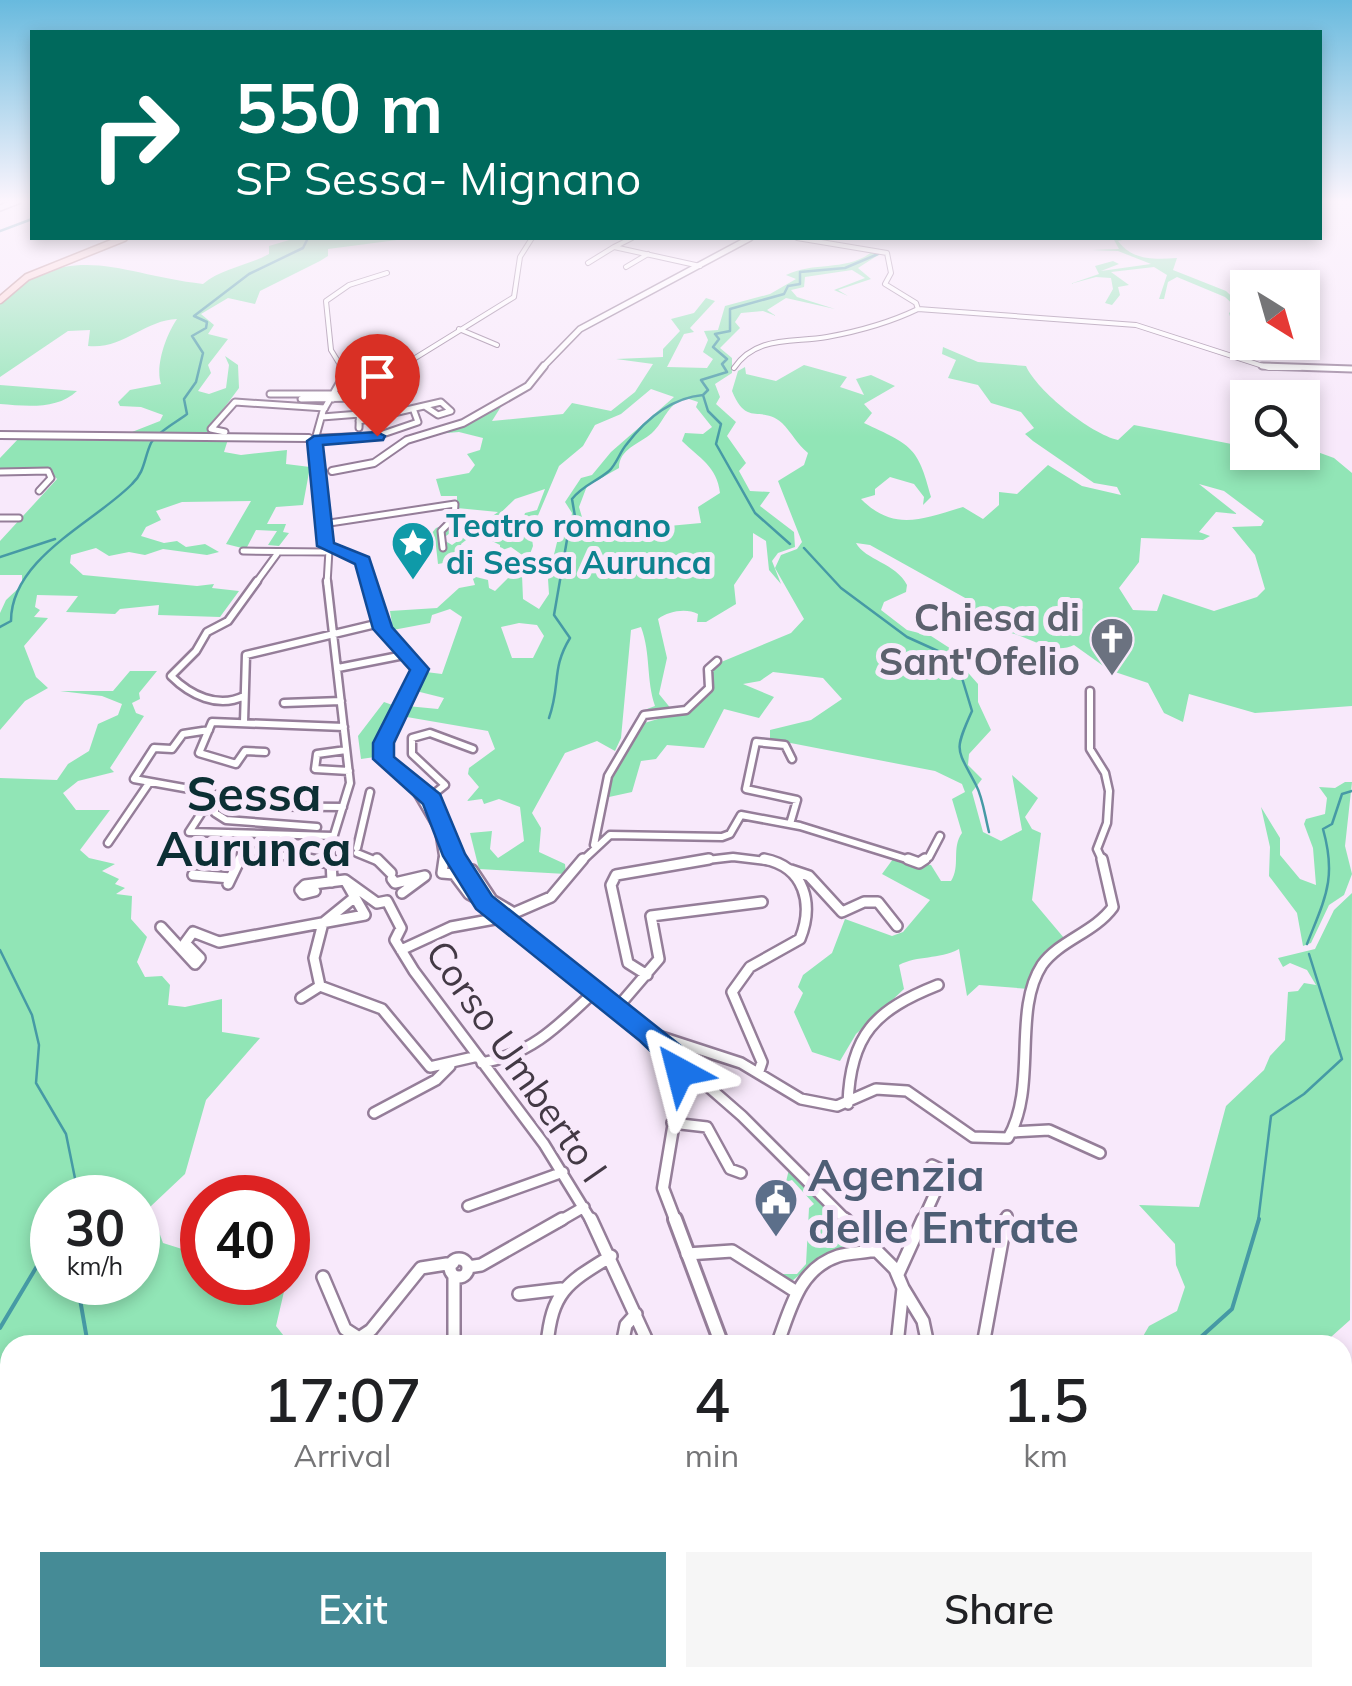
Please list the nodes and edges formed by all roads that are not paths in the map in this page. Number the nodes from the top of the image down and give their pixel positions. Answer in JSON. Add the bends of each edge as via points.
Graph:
{"nodes":[{"id":1,"x":24,"y":280,"type":"edge"},
{"id":2,"x":367,"y":280,"type":"edge"},
{"id":3,"x":518,"y":280,"type":"edge"},
{"id":4,"x":674,"y":280,"type":"edge"},
{"id":5,"x":887,"y":280,"type":"edge"},
{"id":6,"x":523,"y":296,"type":"dead end"},
{"id":7,"x":0,"y":300,"type":"edge"},
{"id":8,"x":506,"y":301,"type":"junction"},
{"id":9,"x":918,"y":310,"type":"junction"},
{"id":10,"x":459,"y":329,"type":"junction"},
{"id":11,"x":497,"y":345,"type":"dead end"},
{"id":12,"x":734,"y":369,"type":"dead end"},
{"id":13,"x":1352,"y":370,"type":"edge"},
{"id":14,"x":302,"y":380,"type":"dead end"},
{"id":15,"x":270,"y":394,"type":"dead end"},
{"id":16,"x":298,"y":396,"type":"junction"},
{"id":17,"x":334,"y":398,"type":"junction"},
{"id":18,"x":426,"y":407,"type":"dead end"},
{"id":19,"x":325,"y":408,"type":"junction"},
{"id":20,"x":414,"y":410,"type":"junction"},
{"id":21,"x":322,"y":418,"type":"junction"},
{"id":22,"x":359,"y":421,"type":"junction"},
{"id":23,"x":225,"y":432,"type":"dead end"},
{"id":24,"x":0,"y":436,"type":"edge"},
{"id":25,"x":345,"y":437,"type":"junction"},
{"id":26,"x":358,"y":437,"type":"junction"},
{"id":27,"x":314,"y":438,"type":"junction"},
{"id":28,"x":385,"y":454,"type":"joint"},
{"id":29,"x":1,"y":474,"type":"edge"},
{"id":30,"x":318,"y":474,"type":"junction"},
{"id":31,"x":39,"y":491,"type":"dead end"},
{"id":32,"x":0,"y":518,"type":"edge"},
{"id":33,"x":19,"y":518,"type":"dead end"},
{"id":34,"x":323,"y":524,"type":"junction"},
{"id":35,"x":443,"y":548,"type":"dead end"},
{"id":36,"x":327,"y":550,"type":"junction"},
{"id":37,"x":243,"y":552,"type":"dead end"},
{"id":38,"x":276,"y":554,"type":"junction"},
{"id":39,"x":380,"y":623,"type":"junction"},
{"id":40,"x":334,"y":633,"type":"junction"},
{"id":41,"x":410,"y":654,"type":"junction"},
{"id":42,"x":717,"y":661,"type":"dead end"},
{"id":43,"x":338,"y":668,"type":"junction"},
{"id":44,"x":1090,"y":691,"type":"dead end"},
{"id":45,"x":244,"y":696,"type":"junction"},
{"id":46,"x":341,"y":701,"type":"junction"},
{"id":47,"x":284,"y":703,"type":"dead end"},
{"id":48,"x":244,"y":722,"type":"junction"},
{"id":49,"x":344,"y":727,"type":"junction"},
{"id":50,"x":209,"y":730,"type":"junction"},
{"id":51,"x":474,"y":748,"type":"dead end"},
{"id":52,"x":346,"y":750,"type":"junction"},
{"id":53,"x":265,"y":752,"type":"dead end"},
{"id":54,"x":792,"y":759,"type":"dead end"},
{"id":55,"x":350,"y":771,"type":"junction"},
{"id":56,"x":404,"y":779,"type":"junction"},
{"id":57,"x":149,"y":783,"type":"junction"},
{"id":58,"x":370,"y":792,"type":"dead end"},
{"id":59,"x":430,"y":797,"type":"junction"},
{"id":60,"x":214,"y":806,"type":"junction"},
{"id":61,"x":343,"y":807,"type":"junction"},
{"id":62,"x":790,"y":824,"type":"junction"},
{"id":63,"x":328,"y":830,"type":"junction"},
{"id":64,"x":245,"y":836,"type":"junction"},
{"id":65,"x":940,"y":836,"type":"dead end"},
{"id":66,"x":108,"y":843,"type":"dead end"},
{"id":67,"x":594,"y":846,"type":"junction"},
{"id":68,"x":245,"y":850,"type":"junction"},
{"id":69,"x":330,"y":864,"type":"junction"},
{"id":70,"x":792,"y":870,"type":"junction"},
{"id":71,"x":463,"y":871,"type":"junction"},
{"id":72,"x":442,"y":874,"type":"junction"},
{"id":73,"x":193,"y":875,"type":"dead end"},
{"id":74,"x":346,"y":880,"type":"junction"},
{"id":75,"x":332,"y":882,"type":"junction"},
{"id":76,"x":315,"y":892,"type":"dead end"},
{"id":77,"x":402,"y":893,"type":"junction"},
{"id":78,"x":355,"y":897,"type":"junction"},
{"id":79,"x":386,"y":902,"type":"junction"},
{"id":80,"x":484,"y":902,"type":"junction"},
{"id":81,"x":762,"y":902,"type":"dead end"},
{"id":82,"x":505,"y":918,"type":"junction"},
{"id":83,"x":323,"y":923,"type":"junction"},
{"id":84,"x":161,"y":926,"type":"dead end"},
{"id":85,"x":897,"y":926,"type":"dead end"},
{"id":86,"x":401,"y":950,"type":"junction"},
{"id":87,"x":647,"y":975,"type":"junction"},
{"id":88,"x":938,"y":985,"type":"dead end"},
{"id":89,"x":320,"y":986,"type":"junction"},
{"id":90,"x":595,"y":991,"type":"junction"},
{"id":91,"x":302,"y":998,"type":"dead end"},
{"id":92,"x":617,"y":1008,"type":"junction"},
{"id":93,"x":649,"y":1033,"type":"junction"},
{"id":94,"x":672,"y":1054,"type":"junction"},
{"id":95,"x":480,"y":1060,"type":"junction"},
{"id":96,"x":450,"y":1066,"type":"junction"},
{"id":97,"x":760,"y":1071,"type":"junction"},
{"id":98,"x":848,"y":1104,"type":"junction"},
{"id":99,"x":374,"y":1113,"type":"dead end"},
{"id":100,"x":672,"y":1123,"type":"junction"},
{"id":101,"x":1013,"y":1132,"type":"junction"},
{"id":102,"x":1100,"y":1153,"type":"dead end"},
{"id":103,"x":932,"y":1165,"type":"dead end"},
{"id":104,"x":563,"y":1172,"type":"junction"},
{"id":105,"x":741,"y":1173,"type":"dead end"},
{"id":106,"x":468,"y":1206,"type":"dead end"},
{"id":107,"x":584,"y":1207,"type":"junction"},
{"id":108,"x":1007,"y":1216,"type":"dead end"},
{"id":109,"x":877,"y":1250,"type":"junction"},
{"id":110,"x":686,"y":1254,"type":"junction"},
{"id":111,"x":612,"y":1256,"type":"junction"},
{"id":112,"x":453,"y":1269,"type":"junction"},
{"id":113,"x":898,"y":1274,"type":"junction"},
{"id":114,"x":323,"y":1277,"type":"dead end"},
{"id":115,"x":903,"y":1288,"type":"junction"},
{"id":116,"x":560,"y":1289,"type":"junction"},
{"id":117,"x":795,"y":1292,"type":"junction"},
{"id":118,"x":518,"y":1294,"type":"dead end"},
{"id":119,"x":636,"y":1314,"type":"junction"},
{"id":120,"x":354,"y":1335,"type":"edge"},
{"id":121,"x":364,"y":1335,"type":"edge"},
{"id":122,"x":454,"y":1335,"type":"edge"},
{"id":123,"x":547,"y":1335,"type":"edge"},
{"id":124,"x":624,"y":1335,"type":"edge"},
{"id":125,"x":645,"y":1335,"type":"edge"},
{"id":126,"x":718,"y":1335,"type":"edge"},
{"id":127,"x":780,"y":1335,"type":"edge"},
{"id":128,"x":897,"y":1335,"type":"edge"},
{"id":129,"x":926,"y":1335,"type":"edge"},
{"id":130,"x":984,"y":1335,"type":"edge"}],
"edges":[{"from":1,"to":7,"type":"main road"},
{"from":2,"to":17,"type":"street","via":[[326,301],[331,350],[345,373]]},
{"from":3,"to":8,"type":"street","via":[[516,294]]},
{"from":4,"to":28,"type":"street","via":[[580,329],[511,398]]},
{"from":5,"to":9,"type":"street"},
{"from":6,"to":8,"type":"street"},
{"from":8,"to":10,"type":"street"},
{"from":9,"to":12,"type":"street","via":[[886,325],[755,348]]},
{"from":9,"to":13,"type":"street","via":[[1129,324],[1265,367]]},
{"from":10,"to":11,"type":"street"},
{"from":10,"to":17,"type":"street","via":[[413,362]]},
{"from":14,"to":16,"type":"street"},
{"from":15,"to":16,"type":"street"},
{"from":16,"to":17,"type":"street"},
{"from":17,"to":19,"type":"street"},
{"from":17,"to":22,"type":"street","via":[[360,398]]},
{"from":18,"to":20,"type":"street"},
{"from":19,"to":21,"type":"street"},
{"from":19,"to":23,"type":"street","via":[[236,402],[211,428]]},
{"from":20,"to":22,"type":"street"},
{"from":20,"to":26,"type":"street","via":[[417,423]]},
{"from":21,"to":22,"type":"street"},
{"from":21,"to":27,"type":"street"},
{"from":22,"to":25,"type":"street"},
{"from":22,"to":26,"type":"street"},
{"from":24,"to":27,"type":"street"},
{"from":25,"to":26,"type":"street"},
{"from":25,"to":27,"type":"street"},
{"from":27,"to":30,"type":"street"},
{"from":28,"to":30,"type":"street","via":[[371,464]]},
{"from":29,"to":31,"type":"street","via":[[48,471],[51,478]]},
{"from":30,"to":34,"type":"street"},
{"from":32,"to":33,"type":"street"},
{"from":34,"to":35,"type":"street","via":[[455,504],[454,518],[440,531]]},
{"from":34,"to":36,"type":"street"},
{"from":36,"to":38,"type":"street"},
{"from":36,"to":39,"type":"street","via":[[363,561]]},
{"from":36,"to":40,"type":"street"},
{"from":37,"to":38,"type":"street"},
{"from":38,"to":45,"type":"street","via":[[228,620],[207,632],[171,676],[211,700]]},
{"from":39,"to":40,"type":"street"},
{"from":39,"to":41,"type":"street"},
{"from":40,"to":43,"type":"street"},
{"from":40,"to":45,"type":"street","via":[[246,654]]},
{"from":41,"to":43,"type":"street"},
{"from":41,"to":56,"type":"street","via":[[419,676],[382,753]]},
{"from":42,"to":67,"type":"street","via":[[697,703],[644,715],[624,741],[599,792]]},
{"from":43,"to":46,"type":"street"},
{"from":44,"to":101,"type":"street","via":[[1090,749],[1110,791],[1097,848],[1113,907],[1041,966]]},
{"from":45,"to":48,"type":"street"},
{"from":46,"to":47,"type":"street"},
{"from":46,"to":49,"type":"street"},
{"from":48,"to":49,"type":"street"},
{"from":48,"to":50,"type":"street","via":[[212,722]]},
{"from":49,"to":52,"type":"street"},
{"from":50,"to":53,"type":"street","via":[[199,754],[236,764],[245,752]]},
{"from":50,"to":57,"type":"street","via":[[183,734],[172,749],[154,748],[134,779]]},
{"from":51,"to":59,"type":"street","via":[[430,733],[412,738],[412,754],[445,784]]},
{"from":52,"to":55,"type":"street"},
{"from":52,"to":55,"type":"street","via":[[317,754],[316,768]]},
{"from":54,"to":62,"type":"street","via":[[785,745],[756,742],[746,788],[797,800]]},
{"from":55,"to":61,"type":"street"},
{"from":56,"to":59,"type":"street"},
{"from":56,"to":72,"type":"street","via":[[430,809],[445,860]]},
{"from":57,"to":60,"type":"street","via":[[212,793]]},
{"from":57,"to":66,"type":"street"},
{"from":58,"to":77,"type":"street","via":[[357,848],[375,858],[394,883],[425,876]]},
{"from":59,"to":71,"type":"street"},
{"from":60,"to":61,"type":"street"},
{"from":60,"to":63,"type":"street","via":[[226,820]]},
{"from":60,"to":64,"type":"street","via":[[190,832]]},
{"from":61,"to":63,"type":"street"},
{"from":62,"to":65,"type":"street","via":[[919,863]]},
{"from":62,"to":67,"type":"street","via":[[742,814],[728,836],[630,833],[606,836]]},
{"from":63,"to":64,"type":"street"},
{"from":63,"to":69,"type":"street"},
{"from":64,"to":68,"type":"street"},
{"from":67,"to":71,"type":"street","via":[[559,894],[519,912],[498,906],[472,870]]},
{"from":68,"to":69,"type":"street"},
{"from":68,"to":73,"type":"street","via":[[230,881]]},
{"from":69,"to":75,"type":"street"},
{"from":70,"to":85,"type":"street","via":[[814,880],[842,912],[878,902]]},
{"from":70,"to":87,"type":"street","via":[[740,858],[616,876],[611,884],[627,959]]},
{"from":70,"to":97,"type":"street","via":[[806,895],[800,940],[749,966],[733,987]]},
{"from":71,"to":80,"type":"street"},
{"from":72,"to":77,"type":"street"},
{"from":72,"to":80,"type":"street","via":[[454,874],[468,894]]},
{"from":74,"to":75,"type":"street"},
{"from":74,"to":78,"type":"street"},
{"from":74,"to":79,"type":"street","via":[[377,903]]},
{"from":75,"to":76,"type":"street","via":[[300,890]]},
{"from":77,"to":79,"type":"street"},
{"from":78,"to":83,"type":"street"},
{"from":78,"to":83,"type":"street","via":[[365,915]]},
{"from":79,"to":86,"type":"street","name":"Corso Umberto I","via":[[401,928],[395,940]]},
{"from":80,"to":82,"type":"street"},
{"from":81,"to":87,"type":"street","via":[[651,916],[659,958]]},
{"from":82,"to":86,"type":"street","via":[[460,924]]},
{"from":82,"to":90,"type":"street"},
{"from":83,"to":84,"type":"street","via":[[220,942],[194,932],[185,943],[200,958],[196,964]]},
{"from":83,"to":89,"type":"street","via":[[314,958]]},
{"from":86,"to":95,"type":"street","name":"Corso Umberto I"},
{"from":87,"to":92,"type":"street"},
{"from":88,"to":98,"type":"street","via":[[908,997],[860,1038]]},
{"from":89,"to":91,"type":"street"},
{"from":89,"to":96,"type":"street","via":[[382,1009],[428,1065]]},
{"from":90,"to":92,"type":"street"},
{"from":90,"to":95,"type":"street","via":[[547,1039],[498,1062]]},
{"from":92,"to":93,"type":"street"},
{"from":93,"to":94,"type":"street"},
{"from":93,"to":97,"type":"street"},
{"from":94,"to":100,"type":"street","via":[[681,1076]]},
{"from":94,"to":109,"type":"street"},
{"from":95,"to":96,"type":"street"},
{"from":95,"to":104,"type":"street","name":"Corso Umberto I"},
{"from":96,"to":99,"type":"street"},
{"from":97,"to":98,"type":"street","via":[[801,1100]]},
{"from":98,"to":101,"type":"street","via":[[876,1089],[907,1091],[973,1136],[998,1140]]},
{"from":100,"to":105,"type":"street","via":[[707,1127],[730,1169]]},
{"from":100,"to":110,"type":"street","via":[[662,1180]]},
{"from":101,"to":102,"type":"street","via":[[1049,1130]]},
{"from":103,"to":113,"type":"street","via":[[945,1171]]},
{"from":104,"to":106,"type":"street"},
{"from":104,"to":107,"type":"street","name":"Corso Umberto I"},
{"from":107,"to":111,"type":"street","name":"Corso Umberto I"},
{"from":107,"to":112,"type":"street","via":[[481,1265],[468,1267],[463,1260]]},
{"from":108,"to":130,"type":"street"},
{"from":109,"to":113,"type":"street"},
{"from":109,"to":117,"type":"street","via":[[828,1260]]},
{"from":110,"to":117,"type":"street","via":[[726,1247]]},
{"from":110,"to":126,"type":"street"},
{"from":111,"to":116,"type":"street"},
{"from":111,"to":119,"type":"street","name":"Corso Umberto I"},
{"from":112,"to":121,"type":"street","via":[[438,1262],[411,1275]]},
{"from":112,"to":122,"type":"street"},
{"from":113,"to":115,"type":"street"},
{"from":114,"to":120,"type":"street","via":[[345,1329]]},
{"from":115,"to":128,"type":"street"},
{"from":115,"to":129,"type":"street"},
{"from":116,"to":118,"type":"street"},
{"from":116,"to":123,"type":"street","via":[[551,1302]]},
{"from":117,"to":127,"type":"street"},
{"from":119,"to":124,"type":"street"},
{"from":119,"to":125,"type":"street","name":"Corso Umberto I"}]}
